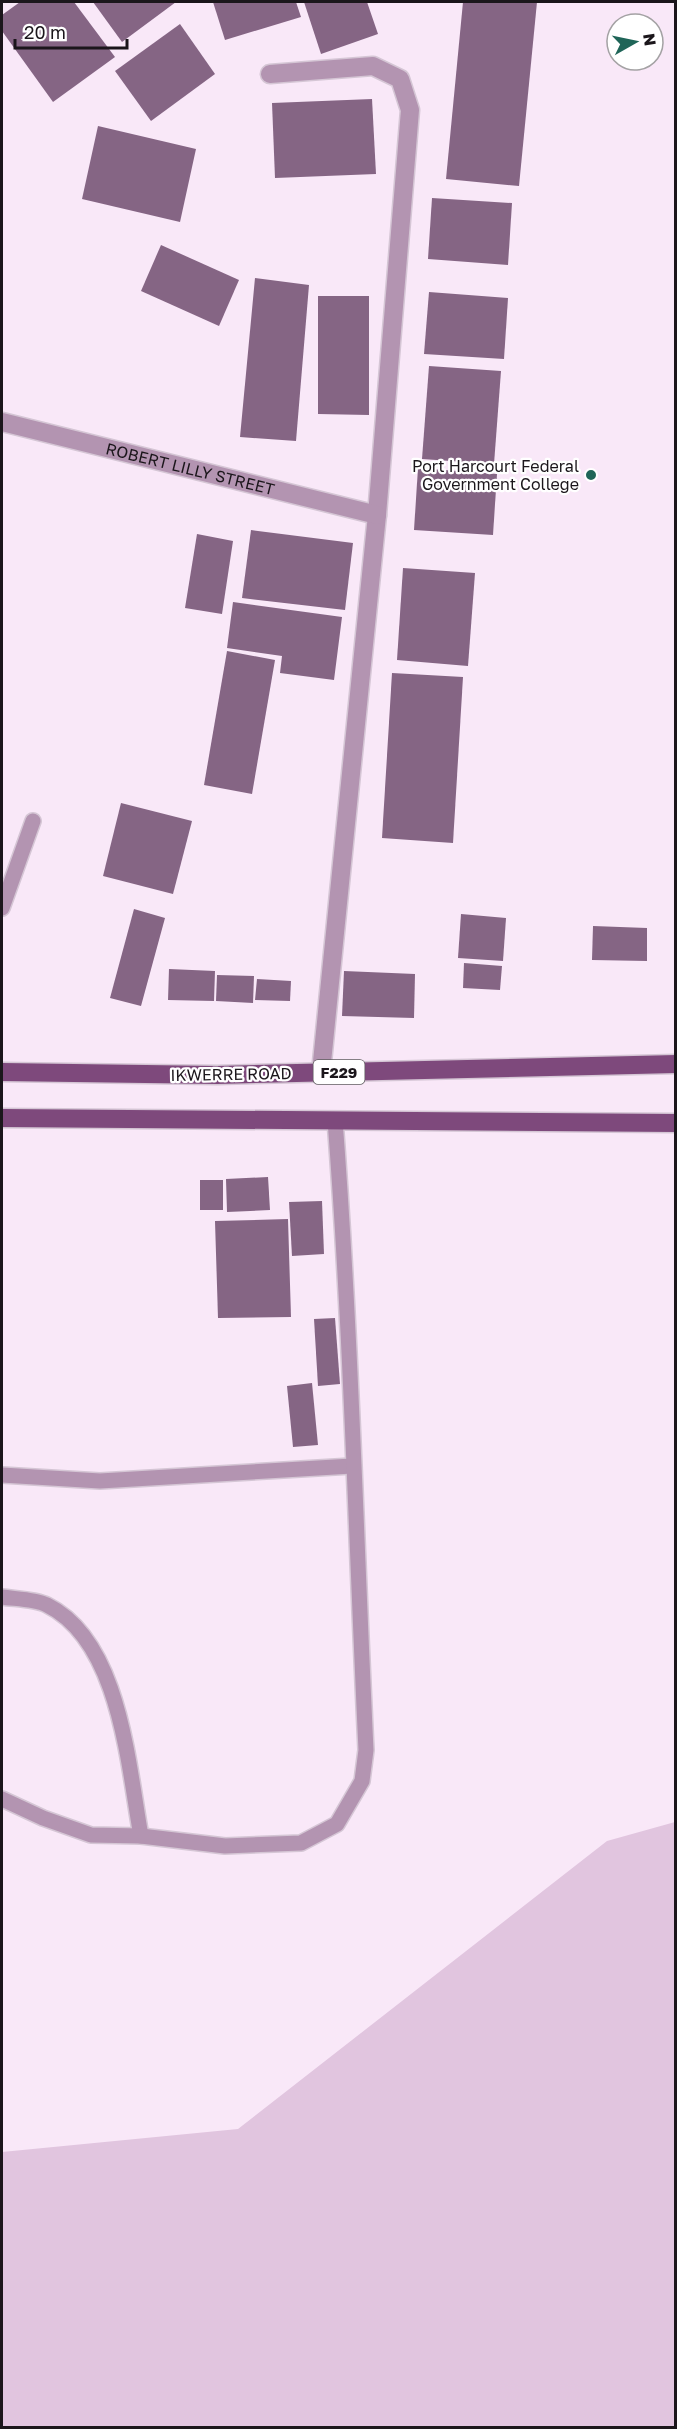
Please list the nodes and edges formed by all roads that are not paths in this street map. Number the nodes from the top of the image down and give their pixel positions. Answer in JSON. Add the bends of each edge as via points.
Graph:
{"nodes":[{"id":1,"x":270,"y":74,"type":"dead end"},
{"id":2,"x":2,"y":422,"type":"edge"},
{"id":3,"x":377,"y":515,"type":"junction"},
{"id":4,"x":33,"y":821,"type":"dead end"},
{"id":5,"x":2,"y":908,"type":"edge"},
{"id":6,"x":675,"y":1064,"type":"edge"},
{"id":7,"x":2,"y":1072,"type":"edge"},
{"id":8,"x":321,"y":1072,"type":"junction"},
{"id":9,"x":2,"y":1118,"type":"edge"},
{"id":10,"x":335,"y":1120,"type":"junction"},
{"id":11,"x":675,"y":1123,"type":"edge"},
{"id":12,"x":352,"y":1466,"type":"junction"},
{"id":13,"x":2,"y":1475,"type":"edge"},
{"id":14,"x":2,"y":1597,"type":"edge"},
{"id":15,"x":2,"y":1799,"type":"edge"},
{"id":16,"x":141,"y":1836,"type":"junction"}],
"edges":[{"from":1,"to":3,"type":"street","via":[[373,66],[400,79],[410,110]]},
{"from":2,"to":3,"type":"street","name":"ROBERT LILLY STREET"},
{"from":3,"to":8,"type":"street"},
{"from":4,"to":5,"type":"lane"},
{"from":6,"to":8,"type":"main road","name":"IKWERRE ROAD","number":"F229"},
{"from":7,"to":8,"type":"main road","name":"IKWERRE ROAD","number":"F229"},
{"from":9,"to":10,"type":"main road"},
{"from":10,"to":11,"type":"main road"},
{"from":10,"to":12,"type":"lane","via":[[346,1269]]},
{"from":12,"to":13,"type":"lane","via":[[100,1481]]},
{"from":12,"to":16,"type":"lane","via":[[366,1750],[362,1781],[337,1824],[301,1843],[225,1846]]},
{"from":14,"to":16,"type":"lane","via":[[46,1604],[76,1626],[99,1658],[117,1703]]},
{"from":15,"to":16,"type":"lane","via":[[91,1835]]}]}
